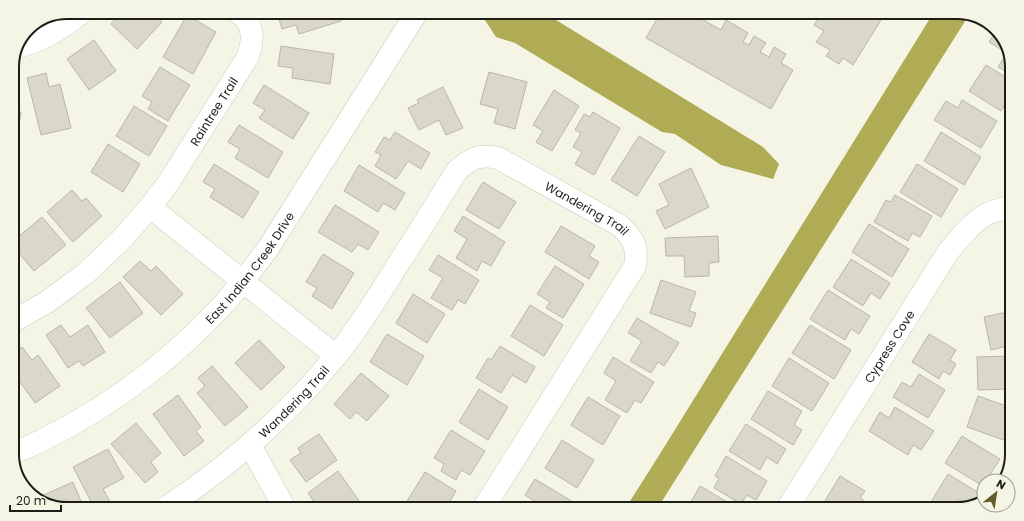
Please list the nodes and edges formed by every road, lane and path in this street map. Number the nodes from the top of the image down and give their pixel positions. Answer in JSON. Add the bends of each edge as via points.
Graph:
{"nodes":[{"id":1,"x":74,"y":19,"type":"edge"},
{"id":2,"x":245,"y":19,"type":"edge"},
{"id":3,"x":413,"y":19,"type":"edge"},
{"id":4,"x":25,"y":44,"type":"edge"},
{"id":5,"x":150,"y":207,"type":"junction"},
{"id":6,"x":1005,"y":208,"type":"edge"},
{"id":7,"x":243,"y":281,"type":"junction"},
{"id":8,"x":19,"y":318,"type":"edge"},
{"id":9,"x":336,"y":356,"type":"junction"},
{"id":10,"x":250,"y":446,"type":"junction"},
{"id":11,"x":19,"y":451,"type":"edge"},
{"id":12,"x":175,"y":502,"type":"edge"},
{"id":13,"x":280,"y":502,"type":"edge"},
{"id":14,"x":487,"y":502,"type":"edge"},
{"id":15,"x":791,"y":502,"type":"edge"}],
"edges":[{"from":1,"to":4,"type":"street","via":[[49,36]]},
{"from":2,"to":5,"type":"street","name":"Raintree Trail","via":[[252,36],[252,48],[247,58],[169,182]]},
{"from":3,"to":7,"type":"street","name":"East Indian Creek Drive","via":[[267,250]]},
{"from":5,"to":7,"type":"street"},
{"from":5,"to":8,"type":"street","name":"Raintree Trail","via":[[121,240],[86,273],[47,302]]},
{"from":6,"to":15,"type":"street","name":"Cypress Cove","via":[[988,213],[977,221],[948,252]]},
{"from":7,"to":9,"type":"street","name":"Wandering Trail"},
{"from":7,"to":11,"type":"street","name":"East Indian Creek Drive","via":[[222,306],[152,372],[72,426]]},
{"from":9,"to":10,"type":"street","name":"Wandering Trail"},
{"from":9,"to":14,"type":"street","name":"Wandering Trail","via":[[368,312],[456,172],[475,158],[498,158],[628,233],[634,243],[635,266]]},
{"from":10,"to":12,"type":"street","name":"Wandering Trail"},
{"from":10,"to":13,"type":"street","name":"Wandering Trail"}]}
